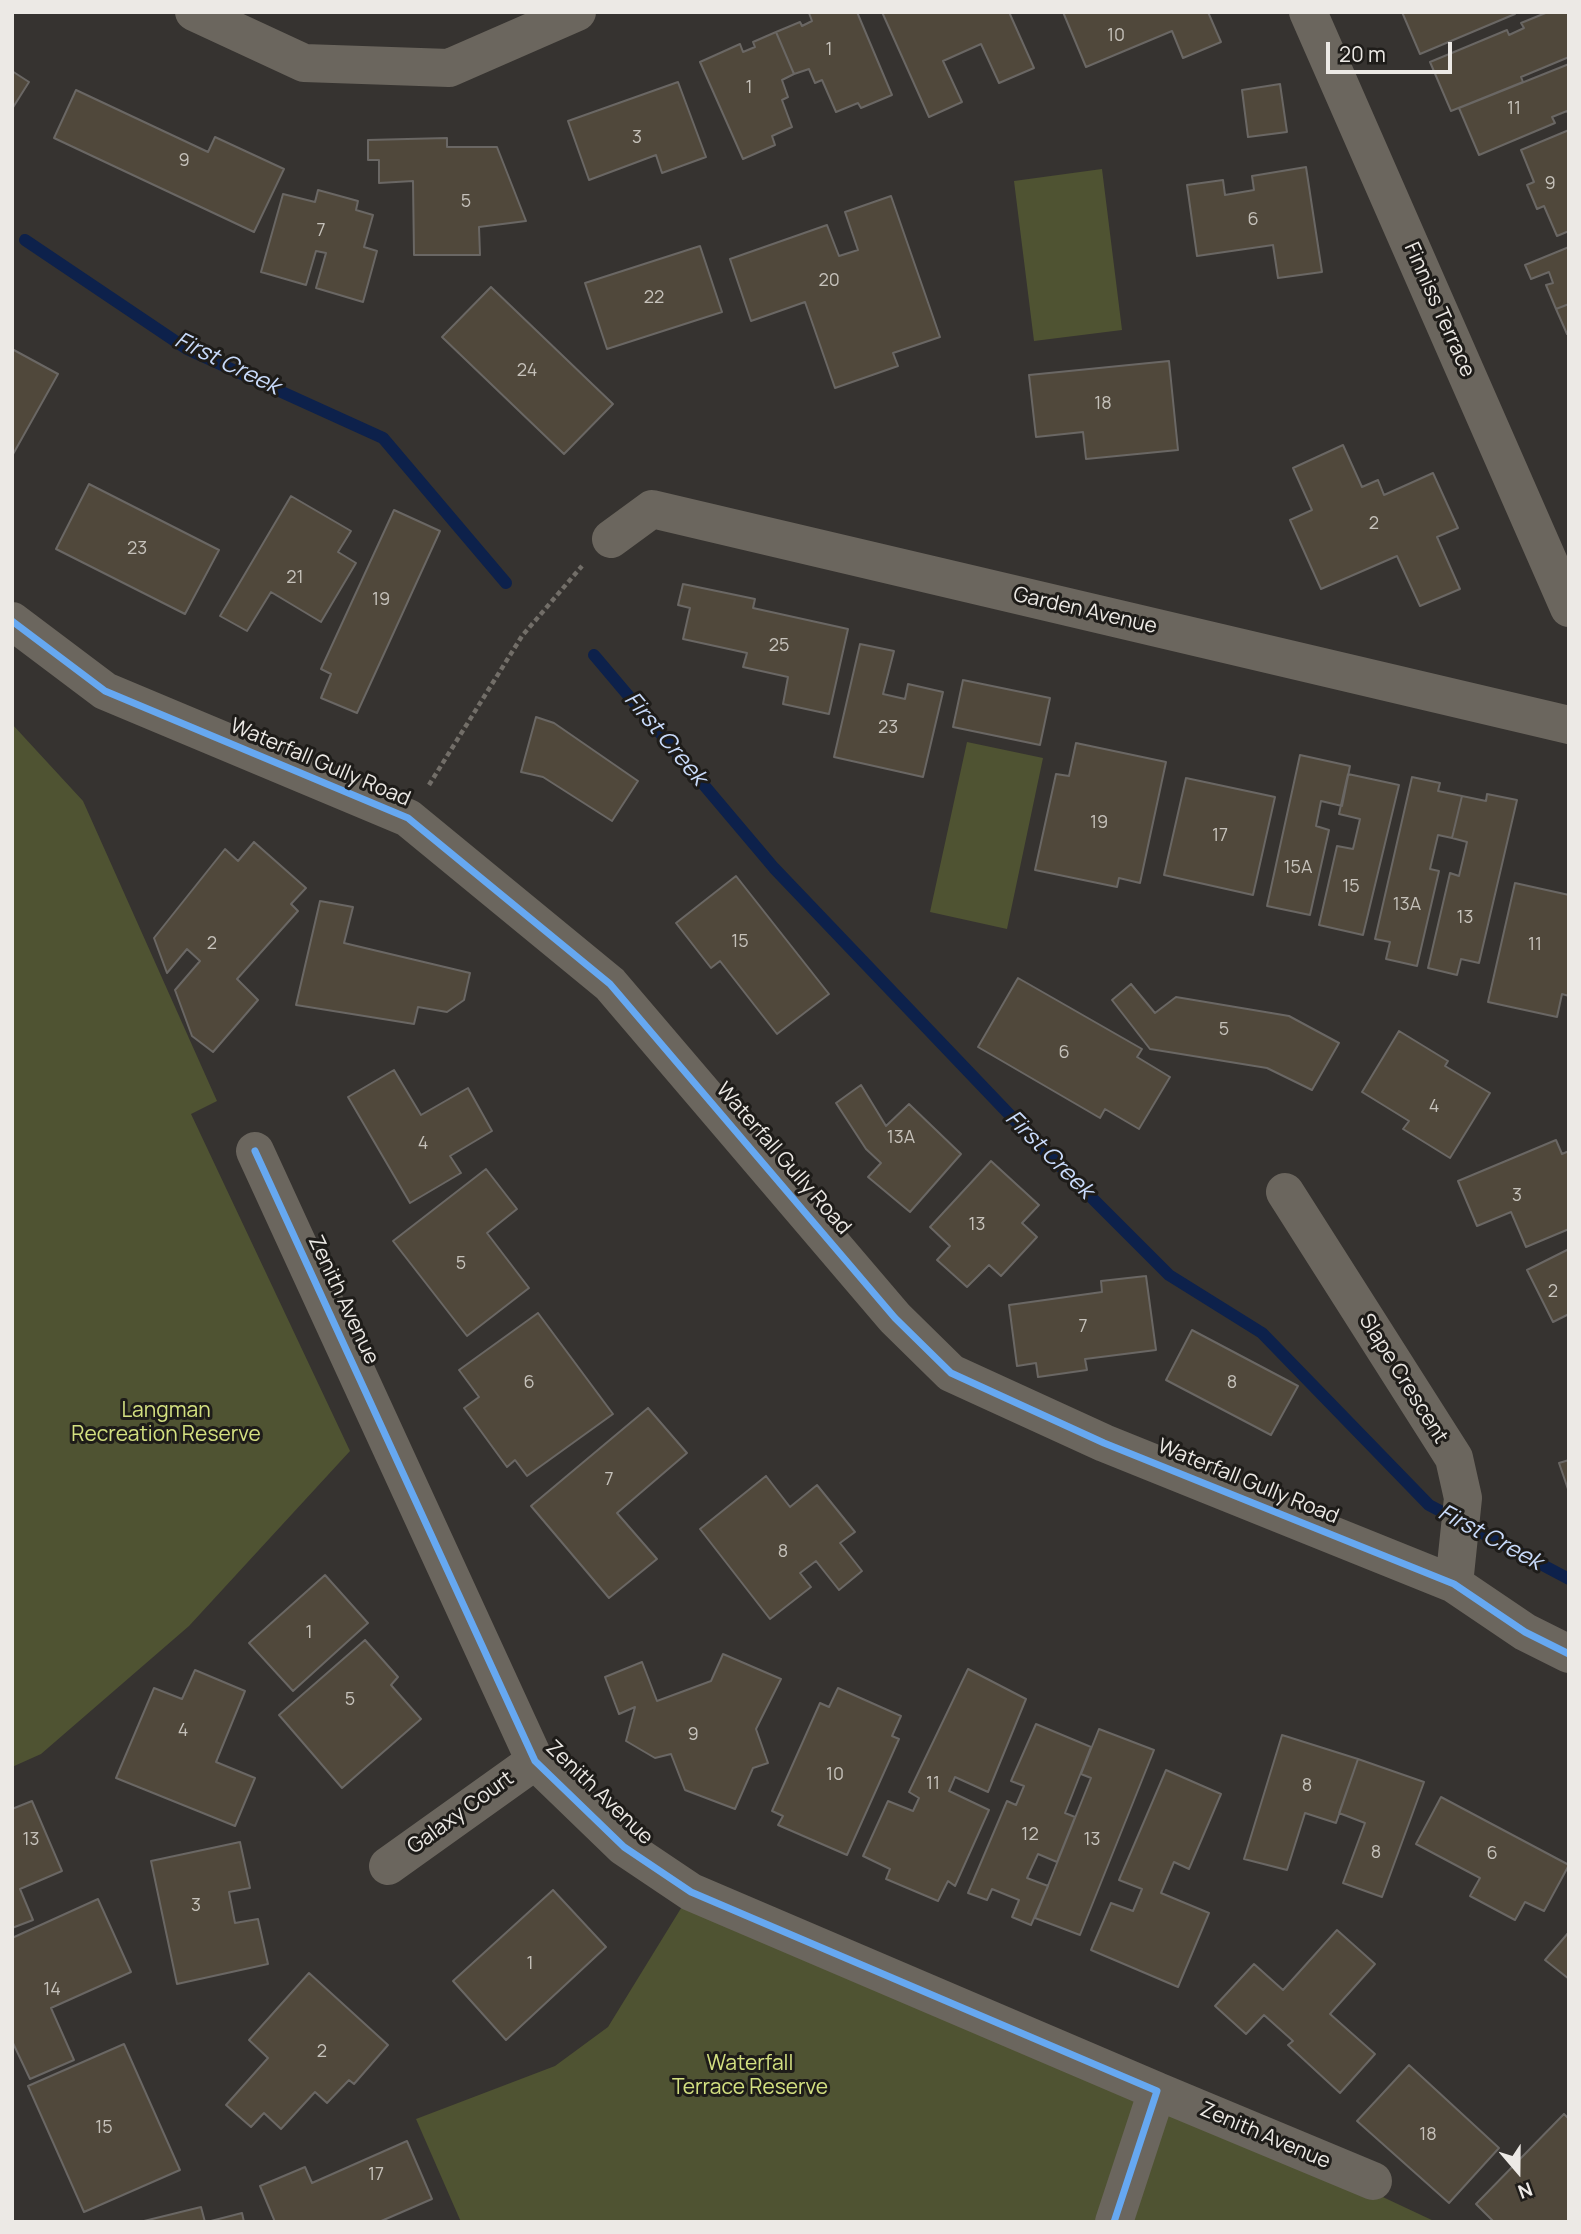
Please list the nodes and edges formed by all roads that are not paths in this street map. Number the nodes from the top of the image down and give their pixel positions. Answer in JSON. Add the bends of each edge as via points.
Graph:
{"nodes":[{"id":1,"x":194,"y":12,"type":"edge"},
{"id":2,"x":577,"y":12,"type":"edge"},
{"id":3,"x":1308,"y":12,"type":"edge"},
{"id":4,"x":600,"y":549,"type":"road end"},
{"id":5,"x":1569,"y":608,"type":"edge"},
{"id":6,"x":12,"y":621,"type":"edge"},
{"id":7,"x":1569,"y":725,"type":"edge"},
{"id":8,"x":255,"y":1151,"type":"dead end"},
{"id":9,"x":1285,"y":1192,"type":"dead end"},
{"id":10,"x":1454,"y":1584,"type":"junction"},
{"id":11,"x":1569,"y":1654,"type":"edge"},
{"id":12,"x":535,"y":1761,"type":"junction"},
{"id":13,"x":388,"y":1866,"type":"dead end"},
{"id":14,"x":1157,"y":2091,"type":"junction"},
{"id":15,"x":1373,"y":2181,"type":"dead end"},
{"id":16,"x":1114,"y":2222,"type":"edge"}],
"edges":[{"from":1,"to":2,"type":"street","via":[[304,63],[449,68]]},
{"from":3,"to":5,"type":"street","name":"Finniss Terrace"},
{"from":4,"to":7,"type":"street","name":"Garden Avenue","via":[[652,509]]},
{"from":6,"to":10,"type":"street","name":"Waterfall Gully Road","via":[[105,691],[408,818],[610,984],[895,1318],[951,1373],[1104,1443]]},
{"from":8,"to":12,"type":"street","name":"Zenith Avenue"},
{"from":9,"to":10,"type":"street","name":"Slape Crescent","via":[[1454,1458],[1463,1498]]},
{"from":10,"to":11,"type":"street","name":"Waterfall Gully Road","via":[[1525,1632]]},
{"from":12,"to":13,"type":"street","name":"Galaxy Court"},
{"from":12,"to":14,"type":"street","name":"Zenith Avenue","via":[[624,1847],[691,1892]]},
{"from":14,"to":15,"type":"street","name":"Zenith Avenue"},
{"from":14,"to":16,"type":"street"}]}
